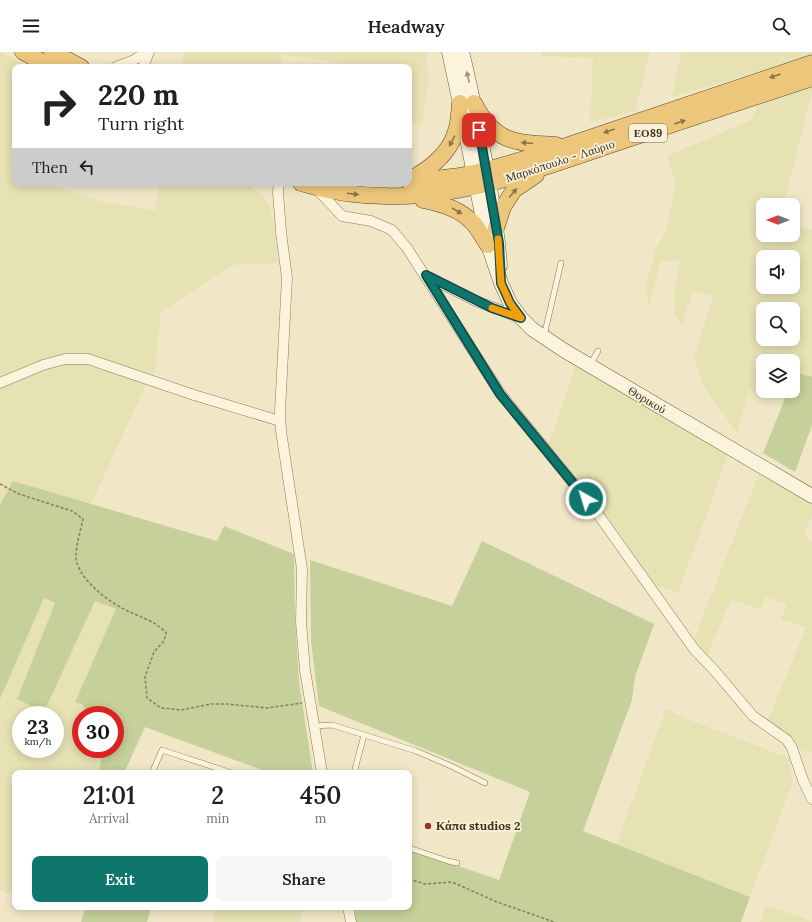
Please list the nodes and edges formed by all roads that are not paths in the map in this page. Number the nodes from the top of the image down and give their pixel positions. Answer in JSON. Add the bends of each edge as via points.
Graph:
{"nodes":[{"id":1,"x":23,"y":52,"type":"edge"},
{"id":2,"x":52,"y":52,"type":"edge"},
{"id":3,"x":148,"y":52,"type":"edge"},
{"id":4,"x":449,"y":52,"type":"edge"},
{"id":5,"x":462,"y":52,"type":"edge"},
{"id":6,"x":812,"y":63,"type":"edge"},
{"id":7,"x":46,"y":64,"type":"edge"},
{"id":8,"x":75,"y":64,"type":"edge"},
{"id":9,"x":124,"y":64,"type":"edge"},
{"id":10,"x":144,"y":64,"type":"edge"},
{"id":11,"x":812,"y":78,"type":"edge"},
{"id":12,"x":467,"y":103,"type":"junction"},
{"id":13,"x":566,"y":146,"type":"junction"},
{"id":14,"x":550,"y":166,"type":"junction"},
{"id":15,"x":481,"y":179,"type":"junction"},
{"id":16,"x":412,"y":183,"type":"edge"},
{"id":17,"x":279,"y":186,"type":"edge"},
{"id":18,"x":310,"y":186,"type":"edge"},
{"id":19,"x":408,"y":187,"type":"edge"},
{"id":20,"x":316,"y":188,"type":"junction"},
{"id":21,"x":496,"y":228,"type":"junction"},
{"id":22,"x":488,"y":245,"type":"junction"},
{"id":23,"x":561,"y":263,"type":"dead end"},
{"id":24,"x":426,"y":275,"type":"junction"},
{"id":25,"x":501,"y":283,"type":"junction"},
{"id":26,"x":521,"y":318,"type":"junction"},
{"id":27,"x":544,"y":337,"type":"junction"},
{"id":28,"x":598,"y":351,"type":"dead end"},
{"id":29,"x":589,"y":366,"type":"junction"},
{"id":30,"x":0,"y":383,"type":"edge"},
{"id":31,"x":280,"y":421,"type":"junction"},
{"id":32,"x":812,"y":496,"type":"edge"},
{"id":33,"x":314,"y":726,"type":"junction"},
{"id":34,"x":364,"y":734,"type":"junction"},
{"id":35,"x":153,"y":770,"type":"edge"},
{"id":36,"x":223,"y":770,"type":"edge"},
{"id":37,"x":321,"y":770,"type":"edge"},
{"id":38,"x":355,"y":770,"type":"edge"},
{"id":39,"x":485,"y":783,"type":"dead end"},
{"id":40,"x":812,"y":799,"type":"edge"},
{"id":41,"x":412,"y":849,"type":"edge"},
{"id":42,"x":457,"y":862,"type":"dead end"},
{"id":43,"x":349,"y":910,"type":"edge"},
{"id":44,"x":351,"y":922,"type":"edge"}],
"edges":[{"from":1,"to":7,"type":"highway"},
{"from":2,"to":8,"type":"highway"},
{"from":3,"to":9,"type":"street"},
{"from":3,"to":10,"type":"street"},
{"from":4,"to":12,"type":"main road"},
{"from":12,"to":5,"type":"main road","one_way":true},
{"from":6,"to":13,"type":"highway","name":"Μαρκόπουλο - Λαύριο","number":"ΕΟ89","one_way":true},
{"from":14,"to":11,"type":"highway","name":"Μαρκόπουλο - Λαύριο","number":"ΕΟ89","one_way":true},
{"from":13,"to":12,"type":"highway","one_way":true,"via":[[521,143],[506,138],[490,127]]},
{"from":12,"to":15,"type":"main road"},
{"from":12,"to":16,"type":"highway","one_way":true,"via":[[446,151]]},
{"from":13,"to":15,"type":"highway","name":"Μαρκόπουλο - Λαύριο","number":"ΕΟ89"},
{"from":14,"to":15,"type":"highway","name":"Μαρκόπουλο - Λαύριο","number":"ΕΟ89"},
{"from":21,"to":14,"type":"highway","one_way":true,"via":[[503,207],[514,190]]},
{"from":15,"to":19,"type":"highway","name":"Μαρκόπουλο - Λαύριο","number":"ΕΟ89","via":[[438,194]]},
{"from":15,"to":21,"type":"main road","name":"Θορικού"},
{"from":15,"to":22,"type":"main road","name":"Θορικού"},
{"from":17,"to":31,"type":"street","via":[[287,278]]},
{"from":18,"to":20,"type":"highway","name":"Μαρκόπουλο - Λαύριο","number":"ΕΟ89"},
{"from":20,"to":19,"type":"highway","name":"Μαρκόπουλο - Λαύριο","number":"ΕΟ89","one_way":true,"via":[[375,196]]},
{"from":19,"to":22,"type":"highway","one_way":true,"via":[[457,210],[473,224]]},
{"from":20,"to":24,"type":"street","via":[[342,216],[371,221],[392,230]]},
{"from":21,"to":25,"type":"main road","name":"Θορικού"},
{"from":22,"to":25,"type":"main road","name":"Θορικού"},
{"from":23,"to":27,"type":"lane"},
{"from":24,"to":26,"type":"street","via":[[481,303]]},
{"from":24,"to":40,"type":"street","via":[[500,394],[595,510],[694,649],[753,716],[787,740]]},
{"from":25,"to":26,"type":"main road","name":"Θορικού","via":[[510,303]]},
{"from":26,"to":27,"type":"main road","name":"Θορικού"},
{"from":27,"to":29,"type":"main road","name":"Θορικού"},
{"from":28,"to":29,"type":"lane"},
{"from":29,"to":32,"type":"main road","name":"Θορικού"},
{"from":30,"to":31,"type":"street","via":[[65,359],[88,359]]},
{"from":31,"to":33,"type":"street","via":[[302,569],[301,622]]},
{"from":33,"to":34,"type":"lane","via":[[332,725]]},
{"from":33,"to":37,"type":"street"},
{"from":34,"to":38,"type":"lane"},
{"from":34,"to":39,"type":"lane","via":[[416,751]]},
{"from":35,"to":36,"type":"lane","via":[[162,750]]},
{"from":41,"to":42,"type":"lane"},
{"from":43,"to":44,"type":"street"}]}
